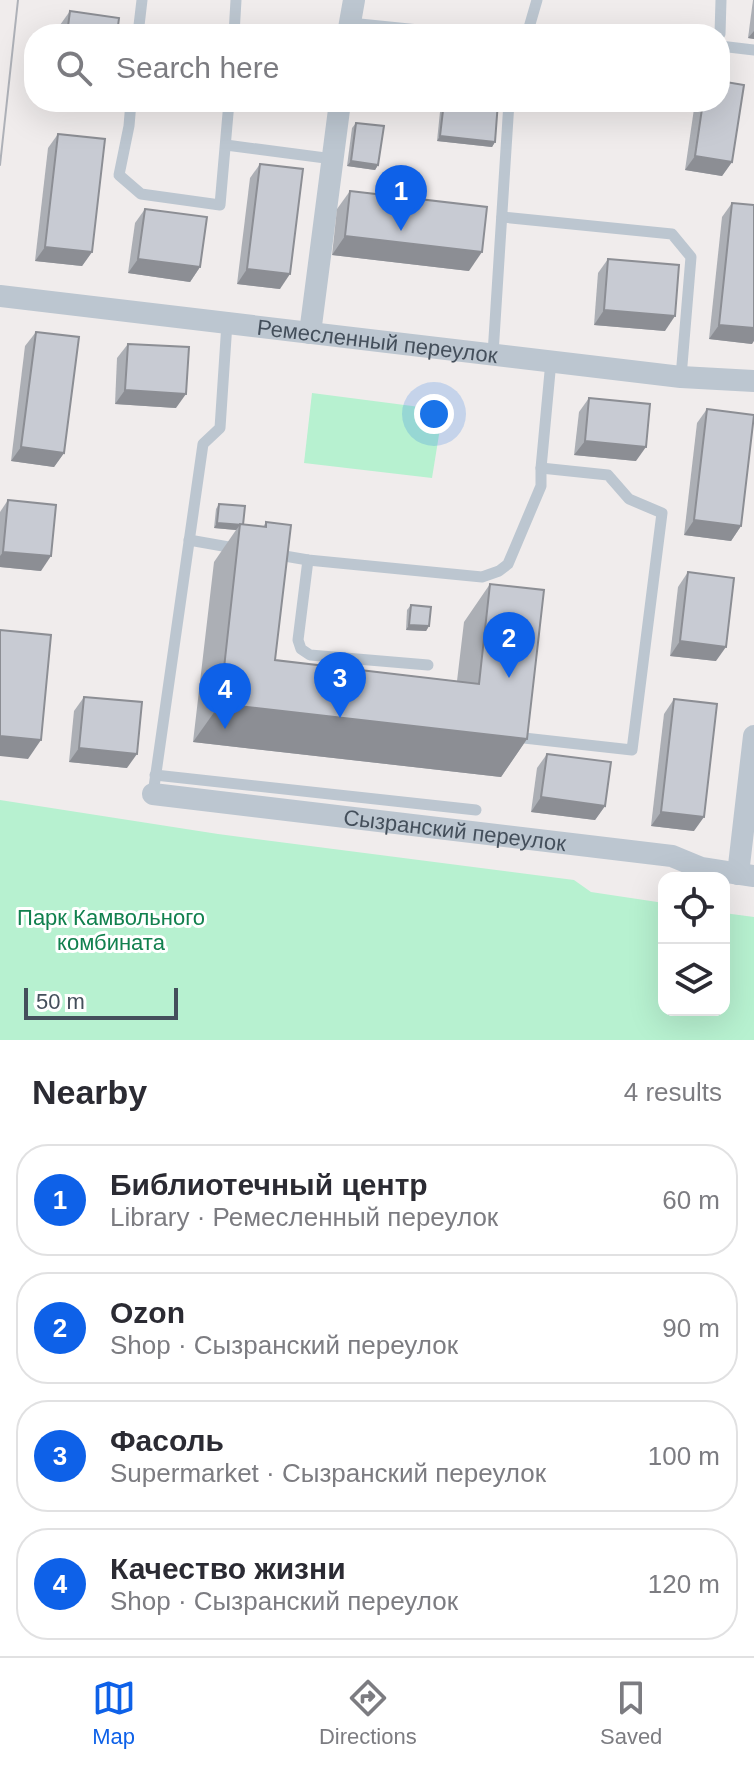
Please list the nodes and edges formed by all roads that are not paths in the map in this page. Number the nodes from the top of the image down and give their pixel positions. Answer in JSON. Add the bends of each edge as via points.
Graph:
{"nodes":[{"id":1,"x":142,"y":0,"type":"edge"},
{"id":2,"x":236,"y":0,"type":"edge"},
{"id":3,"x":354,"y":0,"type":"edge"},
{"id":4,"x":537,"y":0,"type":"edge"},
{"id":5,"x":721,"y":0,"type":"edge"},
{"id":6,"x":139,"y":24,"type":"edge"},
{"id":7,"x":235,"y":24,"type":"edge"},
{"id":8,"x":350,"y":24,"type":"edge"},
{"id":9,"x":530,"y":24,"type":"edge"},
{"id":10,"x":720,"y":24,"type":"edge"},
{"id":11,"x":730,"y":47,"type":"edge"},
{"id":12,"x":754,"y":50,"type":"edge"},
{"id":13,"x":130,"y":112,"type":"edge"},
{"id":14,"x":228,"y":112,"type":"edge"},
{"id":15,"x":339,"y":112,"type":"edge"},
{"id":16,"x":508,"y":112,"type":"edge"},
{"id":17,"x":226,"y":145,"type":"junction"},
{"id":18,"x":333,"y":159,"type":"junction"},
{"id":19,"x":502,"y":217,"type":"junction"},
{"id":20,"x":0,"y":296,"type":"edge"},
{"id":21,"x":227,"y":323,"type":"junction"},
{"id":22,"x":310,"y":333,"type":"junction"},
{"id":23,"x":493,"y":354,"type":"junction"},
{"id":24,"x":551,"y":361,"type":"junction"},
{"id":25,"x":681,"y":377,"type":"junction"},
{"id":26,"x":754,"y":381,"type":"edge"},
{"id":27,"x":541,"y":468,"type":"junction"},
{"id":28,"x":189,"y":540,"type":"junction"},
{"id":29,"x":250,"y":550,"type":"edge"},
{"id":30,"x":265,"y":553,"type":"edge"},
{"id":31,"x":308,"y":560,"type":"junction"},
{"id":32,"x":428,"y":665,"type":"dead end"},
{"id":33,"x":754,"y":736,"type":"edge"},
{"id":34,"x":515,"y":737,"type":"edge"},
{"id":35,"x":154,"y":784,"type":"junction"},
{"id":36,"x":476,"y":810,"type":"dead end"},
{"id":37,"x":746,"y":875,"type":"edge"}],
"edges":[{"from":1,"to":6,"type":"lane"},
{"from":2,"to":7,"type":"lane"},
{"from":3,"to":8,"type":"street"},
{"from":4,"to":9,"type":"lane"},
{"from":5,"to":10,"type":"lane"},
{"from":11,"to":12,"type":"lane"},
{"from":13,"to":17,"type":"lane","via":[[119,175],[141,194],[220,205]]},
{"from":14,"to":17,"type":"lane"},
{"from":15,"to":18,"type":"street"},
{"from":16,"to":19,"type":"lane"},
{"from":17,"to":18,"type":"lane"},
{"from":18,"to":22,"type":"street"},
{"from":19,"to":23,"type":"lane"},
{"from":19,"to":25,"type":"lane","via":[[672,234],[691,257]]},
{"from":20,"to":21,"type":"street","name":"Ремесленный переулок"},
{"from":21,"to":22,"type":"street","name":"Ремесленный переулок"},
{"from":21,"to":28,"type":"lane","via":[[220,428],[203,444]]},
{"from":22,"to":23,"type":"street","name":"Ремесленный переулок"},
{"from":23,"to":24,"type":"street","name":"Ремесленный переулок"},
{"from":24,"to":25,"type":"street","name":"Ремесленный переулок"},
{"from":24,"to":27,"type":"lane"},
{"from":25,"to":26,"type":"street","name":"Ремесленный переулок"},
{"from":27,"to":31,"type":"lane","via":[[541,486],[508,564],[499,571],[482,577]]},
{"from":27,"to":34,"type":"lane","via":[[608,475],[629,499],[662,513],[632,750]]},
{"from":28,"to":29,"type":"lane"},
{"from":28,"to":35,"type":"lane"},
{"from":30,"to":31,"type":"lane"},
{"from":31,"to":32,"type":"lane","via":[[301,649],[310,655]]},
{"from":33,"to":37,"type":"street"},
{"from":35,"to":36,"type":"lane"},
{"from":35,"to":37,"type":"street","name":"Сызранский переулок","via":[[672,856],[701,868]]}]}
